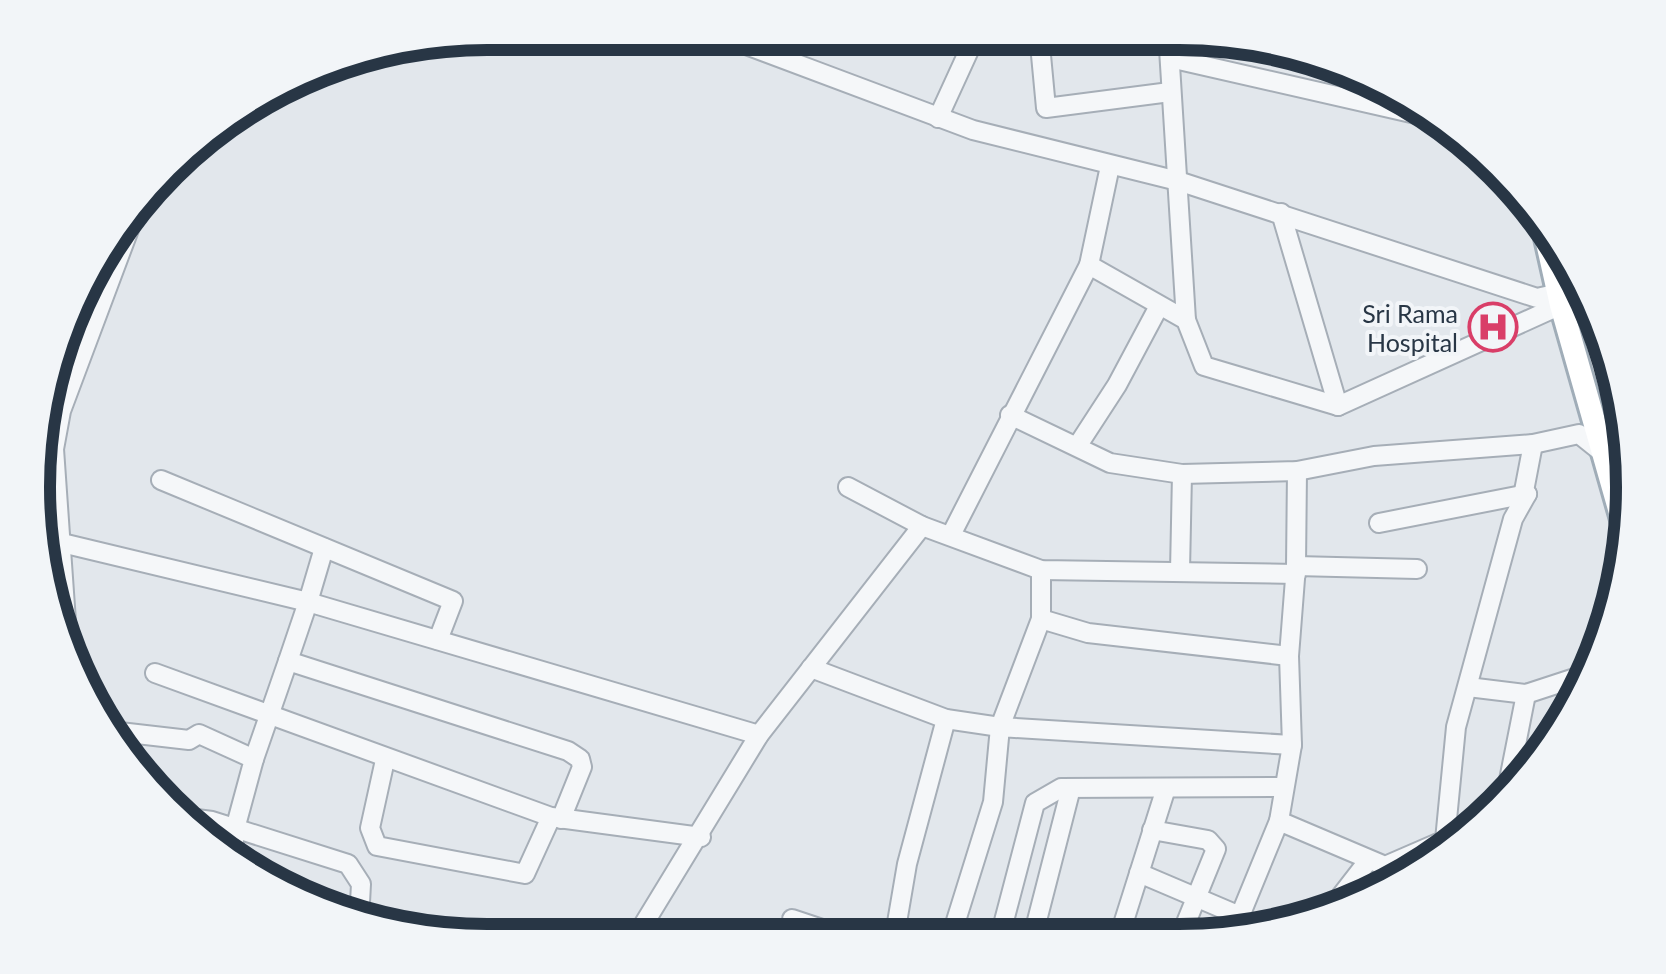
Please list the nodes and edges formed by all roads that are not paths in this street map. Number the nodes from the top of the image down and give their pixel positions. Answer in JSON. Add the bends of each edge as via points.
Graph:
{"nodes":[{"id":1,"x":759,"y":50,"type":"edge"},
{"id":2,"x":969,"y":50,"type":"edge"},
{"id":3,"x":1041,"y":50,"type":"edge"},
{"id":4,"x":1169,"y":50,"type":"edge"},
{"id":5,"x":1170,"y":58,"type":"junction"},
{"id":6,"x":1170,"y":92,"type":"junction"},
{"id":7,"x":1375,"y":96,"type":"edge"},
{"id":8,"x":938,"y":118,"type":"junction"},
{"id":9,"x":1110,"y":166,"type":"junction"},
{"id":10,"x":1178,"y":180,"type":"junction"},
{"id":11,"x":1282,"y":213,"type":"junction"},
{"id":12,"x":121,"y":249,"type":"edge"},
{"id":13,"x":1551,"y":259,"type":"edge"},
{"id":14,"x":1089,"y":265,"type":"junction"},
{"id":15,"x":1560,"y":299,"type":"junction"},
{"id":16,"x":1575,"y":302,"type":"edge"},
{"id":17,"x":1158,"y":308,"type":"junction"},
{"id":18,"x":1186,"y":320,"type":"junction"},
{"id":19,"x":1338,"y":406,"type":"junction"},
{"id":20,"x":1010,"y":415,"type":"junction"},
{"id":21,"x":1533,"y":444,"type":"junction"},
{"id":22,"x":1078,"y":445,"type":"junction"},
{"id":23,"x":1604,"y":454,"type":"junction"},
{"id":24,"x":1296,"y":471,"type":"junction"},
{"id":25,"x":1182,"y":474,"type":"junction"},
{"id":26,"x":162,"y":480,"type":"dead end"},
{"id":27,"x":848,"y":486,"type":"dead end"},
{"id":28,"x":1527,"y":494,"type":"junction"},
{"id":29,"x":1616,"y":496,"type":"edge"},
{"id":30,"x":1379,"y":523,"type":"dead end"},
{"id":31,"x":922,"y":526,"type":"junction"},
{"id":32,"x":950,"y":534,"type":"junction"},
{"id":33,"x":62,"y":543,"type":"junction"},
{"id":34,"x":324,"y":548,"type":"junction"},
{"id":35,"x":1417,"y":569,"type":"dead end"},
{"id":36,"x":1042,"y":570,"type":"junction"},
{"id":37,"x":1296,"y":570,"type":"junction"},
{"id":38,"x":1180,"y":571,"type":"junction"},
{"id":39,"x":65,"y":601,"type":"edge"},
{"id":40,"x":308,"y":602,"type":"junction"},
{"id":41,"x":1041,"y":619,"type":"junction"},
{"id":42,"x":438,"y":640,"type":"junction"},
{"id":43,"x":1288,"y":656,"type":"junction"},
{"id":44,"x":288,"y":662,"type":"junction"},
{"id":45,"x":811,"y":668,"type":"junction"},
{"id":46,"x":156,"y":673,"type":"dead end"},
{"id":47,"x":1571,"y":679,"type":"edge"},
{"id":48,"x":1468,"y":688,"type":"junction"},
{"id":49,"x":1526,"y":694,"type":"junction"},
{"id":50,"x":272,"y":717,"type":"junction"},
{"id":51,"x":946,"y":719,"type":"junction"},
{"id":52,"x":1000,"y":727,"type":"junction"},
{"id":53,"x":126,"y":734,"type":"edge"},
{"id":54,"x":759,"y":734,"type":"junction"},
{"id":55,"x":1292,"y":745,"type":"junction"},
{"id":56,"x":254,"y":759,"type":"junction"},
{"id":57,"x":385,"y":760,"type":"junction"},
{"id":58,"x":1511,"y":772,"type":"edge"},
{"id":59,"x":1284,"y":787,"type":"junction"},
{"id":60,"x":1070,"y":788,"type":"junction"},
{"id":61,"x":1166,"y":788,"type":"junction"},
{"id":62,"x":556,"y":818,"type":"junction"},
{"id":63,"x":1279,"y":821,"type":"junction"},
{"id":64,"x":208,"y":824,"type":"edge"},
{"id":65,"x":235,"y":829,"type":"junction"},
{"id":66,"x":1152,"y":830,"type":"junction"},
{"id":67,"x":1446,"y":833,"type":"edge"},
{"id":68,"x":701,"y":837,"type":"junction"},
{"id":69,"x":1440,"y":837,"type":"edge"},
{"id":70,"x":234,"y":843,"type":"edge"},
{"id":71,"x":1377,"y":863,"type":"junction"},
{"id":72,"x":1139,"y":873,"type":"junction"},
{"id":73,"x":1379,"y":875,"type":"edge"},
{"id":74,"x":1352,"y":888,"type":"edge"},
{"id":75,"x":1196,"y":897,"type":"junction"},
{"id":76,"x":360,"y":905,"type":"edge"},
{"id":77,"x":792,"y":919,"type":"dead end"},
{"id":78,"x":1238,"y":920,"type":"edge"},
{"id":79,"x":1231,"y":921,"type":"edge"},
{"id":80,"x":644,"y":924,"type":"edge"},
{"id":81,"x":807,"y":924,"type":"edge"},
{"id":82,"x":897,"y":924,"type":"edge"},
{"id":83,"x":955,"y":924,"type":"edge"},
{"id":84,"x":1003,"y":924,"type":"edge"},
{"id":85,"x":1036,"y":924,"type":"edge"},
{"id":86,"x":1123,"y":924,"type":"edge"},
{"id":87,"x":1185,"y":924,"type":"edge"}],
"edges":[{"from":1,"to":8,"type":"street"},
{"from":2,"to":8,"type":"street"},
{"from":3,"to":6,"type":"street","via":[[1046,108]]},
{"from":4,"to":5,"type":"street"},
{"from":5,"to":6,"type":"street"},
{"from":5,"to":7,"type":"street"},
{"from":6,"to":10,"type":"street"},
{"from":8,"to":9,"type":"street"},
{"from":9,"to":10,"type":"street"},
{"from":9,"to":14,"type":"street"},
{"from":10,"to":11,"type":"street"},
{"from":10,"to":18,"type":"street"},
{"from":11,"to":15,"type":"street","via":[[1536,298]]},
{"from":11,"to":19,"type":"street"},
{"from":12,"to":33,"type":"street","via":[[61,411],[54,449]]},
{"from":13,"to":15,"type":"main road"},
{"from":14,"to":17,"type":"street"},
{"from":14,"to":20,"type":"street"},
{"from":15,"to":16,"type":"street"},
{"from":15,"to":19,"type":"street"},
{"from":15,"to":23,"type":"main road"},
{"from":17,"to":18,"type":"street"},
{"from":17,"to":22,"type":"street"},
{"from":18,"to":19,"type":"street","via":[[1204,366]]},
{"from":20,"to":22,"type":"street"},
{"from":20,"to":32,"type":"street"},
{"from":21,"to":23,"type":"street","via":[[1579,434]]},
{"from":21,"to":24,"type":"street","via":[[1374,456]]},
{"from":21,"to":28,"type":"street"},
{"from":22,"to":25,"type":"street","via":[[1110,462]]},
{"from":23,"to":29,"type":"main road"},
{"from":24,"to":25,"type":"street"},
{"from":24,"to":37,"type":"street"},
{"from":25,"to":38,"type":"street"},
{"from":26,"to":34,"type":"street"},
{"from":27,"to":31,"type":"street"},
{"from":28,"to":30,"type":"street"},
{"from":28,"to":48,"type":"street","via":[[1513,519]]},
{"from":31,"to":32,"type":"street"},
{"from":31,"to":45,"type":"street"},
{"from":32,"to":36,"type":"street"},
{"from":33,"to":39,"type":"street"},
{"from":33,"to":40,"type":"street"},
{"from":34,"to":40,"type":"street"},
{"from":34,"to":42,"type":"street","via":[[453,601]]},
{"from":35,"to":37,"type":"street"},
{"from":36,"to":38,"type":"street"},
{"from":36,"to":41,"type":"street"},
{"from":37,"to":38,"type":"street"},
{"from":37,"to":43,"type":"street"},
{"from":40,"to":42,"type":"street"},
{"from":40,"to":44,"type":"street"},
{"from":41,"to":43,"type":"street","via":[[1088,633]]},
{"from":41,"to":52,"type":"street"},
{"from":42,"to":54,"type":"street"},
{"from":43,"to":55,"type":"street"},
{"from":44,"to":50,"type":"street"},
{"from":44,"to":62,"type":"street","via":[[568,752],[582,767]]},
{"from":45,"to":51,"type":"street"},
{"from":45,"to":54,"type":"street"},
{"from":46,"to":50,"type":"street"},
{"from":47,"to":49,"type":"street"},
{"from":48,"to":49,"type":"street"},
{"from":48,"to":67,"type":"street","via":[[1456,726]]},
{"from":49,"to":58,"type":"street"},
{"from":50,"to":56,"type":"street"},
{"from":50,"to":57,"type":"street"},
{"from":51,"to":52,"type":"street"},
{"from":51,"to":82,"type":"street"},
{"from":52,"to":55,"type":"street"},
{"from":52,"to":83,"type":"street","via":[[993,802]]},
{"from":53,"to":56,"type":"street","via":[[189,740],[199,734]]},
{"from":54,"to":68,"type":"street"},
{"from":55,"to":59,"type":"street"},
{"from":56,"to":65,"type":"street"},
{"from":57,"to":62,"type":"street"},
{"from":57,"to":62,"type":"street","via":[[370,828],[377,846],[525,874]]},
{"from":59,"to":61,"type":"street"},
{"from":59,"to":63,"type":"street"},
{"from":60,"to":61,"type":"street"},
{"from":60,"to":84,"type":"street","via":[[1035,803]]},
{"from":60,"to":85,"type":"street"},
{"from":61,"to":66,"type":"street"},
{"from":62,"to":68,"type":"street"},
{"from":63,"to":71,"type":"street"},
{"from":63,"to":78,"type":"street"},
{"from":64,"to":65,"type":"street"},
{"from":65,"to":70,"type":"street"},
{"from":65,"to":76,"type":"street","via":[[348,864],[360,884]]},
{"from":66,"to":72,"type":"street"},
{"from":66,"to":75,"type":"street","via":[[1215,844]]},
{"from":68,"to":80,"type":"street"},
{"from":69,"to":71,"type":"street"},
{"from":71,"to":73,"type":"street"},
{"from":71,"to":74,"type":"street"},
{"from":72,"to":75,"type":"street"},
{"from":72,"to":86,"type":"street"},
{"from":75,"to":79,"type":"street"},
{"from":75,"to":87,"type":"street"},
{"from":77,"to":81,"type":"street"}]}
